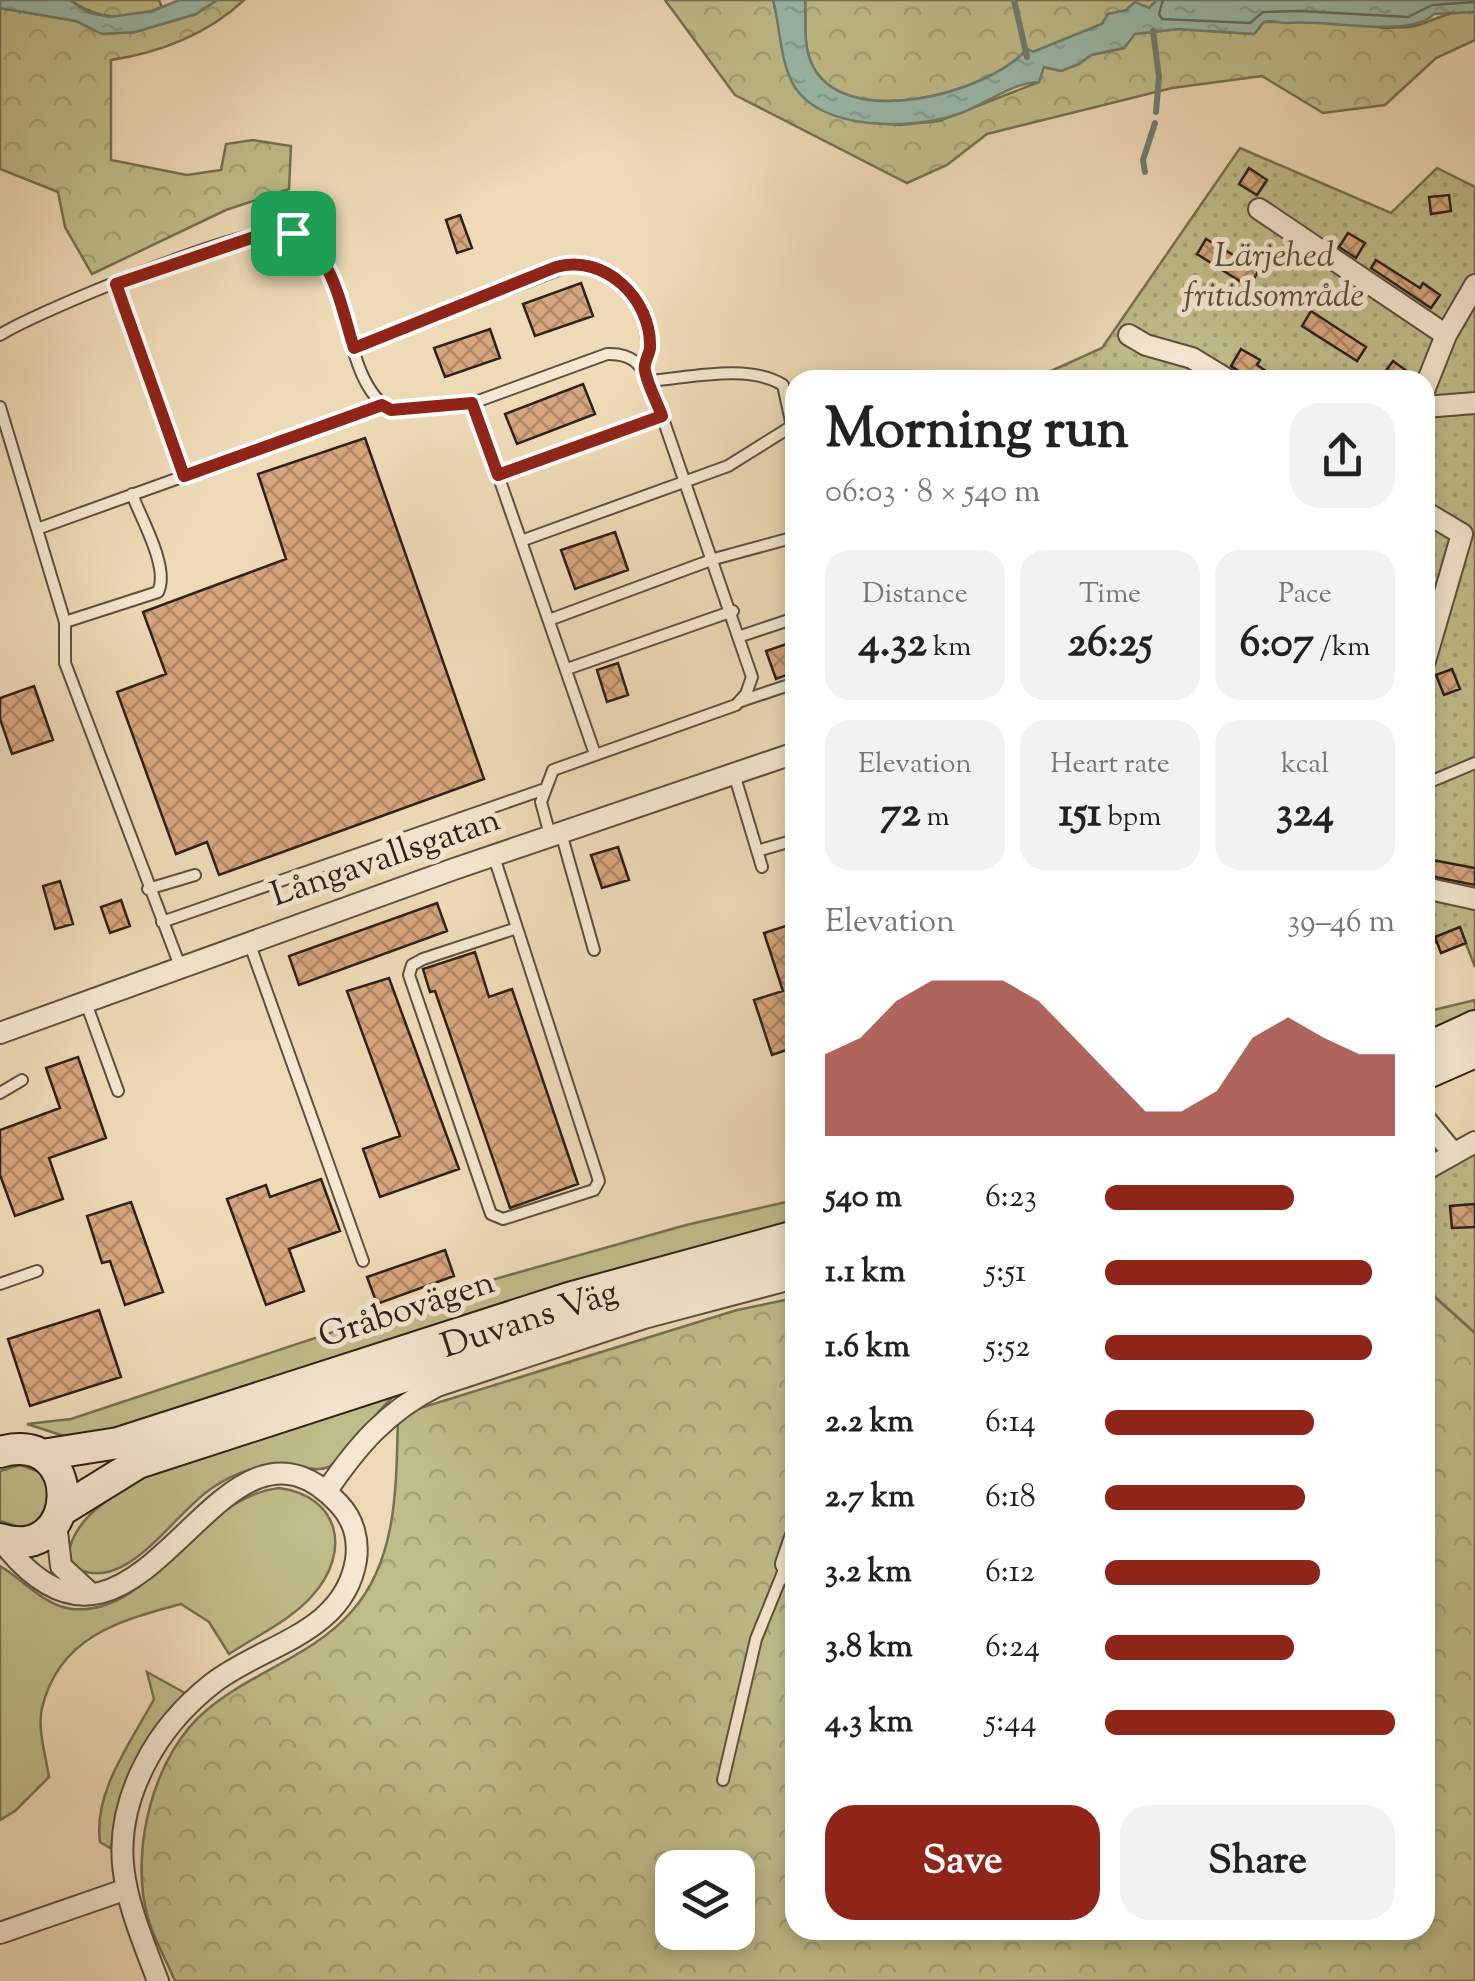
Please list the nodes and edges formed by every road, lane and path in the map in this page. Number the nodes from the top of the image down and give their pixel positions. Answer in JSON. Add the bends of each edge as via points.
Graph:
{"nodes":[{"id":1,"x":1260,"y":209,"type":"dead end"},
{"id":2,"x":116,"y":284,"type":"junction"},
{"id":3,"x":1475,"y":284,"type":"edge"},
{"id":4,"x":1446,"y":334,"type":"junction"},
{"id":5,"x":1129,"y":335,"type":"dead end"},
{"id":6,"x":0,"y":336,"type":"edge"},
{"id":7,"x":354,"y":348,"type":"junction"},
{"id":8,"x":644,"y":369,"type":"junction"},
{"id":9,"x":1212,"y":370,"type":"edge"},
{"id":10,"x":1432,"y":370,"type":"edge"},
{"id":11,"x":649,"y":381,"type":"junction"},
{"id":12,"x":785,"y":392,"type":"edge"},
{"id":13,"x":472,"y":403,"type":"junction"},
{"id":14,"x":1475,"y":404,"type":"edge"},
{"id":15,"x":382,"y":405,"type":"junction"},
{"id":16,"x":0,"y":407,"type":"edge"},
{"id":17,"x":1435,"y":407,"type":"edge"},
{"id":18,"x":662,"y":416,"type":"junction"},
{"id":19,"x":785,"y":434,"type":"edge"},
{"id":20,"x":498,"y":475,"type":"junction"},
{"id":21,"x":184,"y":476,"type":"junction"},
{"id":22,"x":687,"y":483,"type":"junction"},
{"id":23,"x":132,"y":494,"type":"junction"},
{"id":24,"x":1435,"y":517,"type":"edge"},
{"id":25,"x":37,"y":528,"type":"junction"},
{"id":26,"x":1469,"y":533,"type":"edge"},
{"id":27,"x":521,"y":540,"type":"junction"},
{"id":28,"x":785,"y":540,"type":"edge"},
{"id":29,"x":714,"y":559,"type":"junction"},
{"id":30,"x":732,"y":611,"type":"junction"},
{"id":31,"x":549,"y":620,"type":"junction"},
{"id":32,"x":785,"y":621,"type":"edge"},
{"id":33,"x":65,"y":622,"type":"junction"},
{"id":34,"x":1435,"y":632,"type":"edge"},
{"id":35,"x":742,"y":636,"type":"junction"},
{"id":36,"x":567,"y":669,"type":"junction"},
{"id":37,"x":785,"y":687,"type":"edge"},
{"id":38,"x":740,"y":702,"type":"junction"},
{"id":39,"x":595,"y":754,"type":"junction"},
{"id":40,"x":785,"y":757,"type":"edge"},
{"id":41,"x":1475,"y":763,"type":"edge"},
{"id":42,"x":734,"y":774,"type":"junction"},
{"id":43,"x":1435,"y":780,"type":"edge"},
{"id":44,"x":542,"y":790,"type":"junction"},
{"id":45,"x":556,"y":834,"type":"junction"},
{"id":46,"x":785,"y":843,"type":"edge"},
{"id":47,"x":757,"y":850,"type":"junction"},
{"id":48,"x":493,"y":856,"type":"junction"},
{"id":49,"x":762,"y":867,"type":"dead end"},
{"id":50,"x":196,"y":875,"type":"dead end"},
{"id":51,"x":148,"y":889,"type":"junction"},
{"id":52,"x":1435,"y":890,"type":"edge"},
{"id":53,"x":1475,"y":899,"type":"edge"},
{"id":54,"x":162,"y":922,"type":"junction"},
{"id":55,"x":517,"y":928,"type":"junction"},
{"id":56,"x":249,"y":942,"type":"junction"},
{"id":57,"x":594,"y":950,"type":"dead end"},
{"id":58,"x":180,"y":966,"type":"junction"},
{"id":59,"x":85,"y":1000,"type":"junction"},
{"id":60,"x":1475,"y":1026,"type":"edge"},
{"id":61,"x":0,"y":1033,"type":"edge"},
{"id":62,"x":1435,"y":1044,"type":"edge"},
{"id":63,"x":1475,"y":1052,"type":"edge"},
{"id":64,"x":1435,"y":1070,"type":"edge"},
{"id":65,"x":22,"y":1080,"type":"dead end"},
{"id":66,"x":118,"y":1091,"type":"dead end"},
{"id":67,"x":0,"y":1093,"type":"edge"},
{"id":68,"x":1435,"y":1131,"type":"edge"},
{"id":69,"x":1475,"y":1142,"type":"edge"},
{"id":70,"x":1454,"y":1153,"type":"junction"},
{"id":71,"x":1435,"y":1164,"type":"edge"},
{"id":72,"x":785,"y":1239,"type":"edge"},
{"id":73,"x":363,"y":1261,"type":"dead end"},
{"id":74,"x":785,"y":1263,"type":"edge"},
{"id":75,"x":37,"y":1270,"type":"dead end"},
{"id":76,"x":785,"y":1281,"type":"edge"},
{"id":77,"x":0,"y":1284,"type":"edge"},
{"id":78,"x":0,"y":1451,"type":"edge"},
{"id":79,"x":42,"y":1455,"type":"junction"},
{"id":80,"x":326,"y":1492,"type":"junction"},
{"id":81,"x":59,"y":1516,"type":"junction"},
{"id":82,"x":0,"y":1539,"type":"edge"},
{"id":83,"x":785,"y":1583,"type":"edge"},
{"id":84,"x":94,"y":1594,"type":"junction"},
{"id":85,"x":723,"y":1780,"type":"dead end"},
{"id":86,"x":124,"y":1890,"type":"junction"},
{"id":87,"x":0,"y":1934,"type":"edge"},
{"id":88,"x":158,"y":1981,"type":"edge"}],
"edges":[{"from":1,"to":4,"type":"street"},
{"from":2,"to":6,"type":"lane"},
{"from":2,"to":7,"type":"lane","via":[[254,235],[293,233],[310,242],[324,262]]},
{"from":2,"to":21,"type":"lane"},
{"from":3,"to":4,"type":"street"},
{"from":4,"to":10,"type":"street"},
{"from":5,"to":9,"type":"street"},
{"from":7,"to":8,"type":"lane","via":[[579,262],[612,276],[634,297],[650,348]]},
{"from":7,"to":15,"type":"lane","via":[[369,390]]},
{"from":8,"to":11,"type":"lane"},
{"from":8,"to":13,"type":"lane","via":[[632,358],[608,354]]},
{"from":11,"to":12,"type":"lane","via":[[746,375],[783,385]]},
{"from":11,"to":18,"type":"lane"},
{"from":13,"to":15,"type":"lane","via":[[391,410]]},
{"from":13,"to":20,"type":"lane"},
{"from":14,"to":17,"type":"street"},
{"from":15,"to":21,"type":"lane"},
{"from":16,"to":25,"type":"lane"},
{"from":18,"to":20,"type":"lane"},
{"from":18,"to":22,"type":"lane"},
{"from":19,"to":22,"type":"lane"},
{"from":20,"to":27,"type":"lane"},
{"from":21,"to":23,"type":"lane"},
{"from":22,"to":27,"type":"lane"},
{"from":22,"to":29,"type":"lane"},
{"from":23,"to":25,"type":"lane"},
{"from":23,"to":33,"type":"lane","via":[[163,583],[158,592]]},
{"from":24,"to":26,"type":"street"},
{"from":25,"to":33,"type":"lane"},
{"from":26,"to":34,"type":"street"},
{"from":27,"to":31,"type":"lane"},
{"from":28,"to":29,"type":"lane"},
{"from":29,"to":30,"type":"lane"},
{"from":29,"to":31,"type":"lane"},
{"from":30,"to":35,"type":"lane"},
{"from":30,"to":36,"type":"lane"},
{"from":31,"to":36,"type":"lane"},
{"from":32,"to":35,"type":"lane"},
{"from":33,"to":51,"type":"lane","via":[[65,663]]},
{"from":35,"to":38,"type":"lane","via":[[752,676]]},
{"from":36,"to":39,"type":"lane"},
{"from":37,"to":38,"type":"lane"},
{"from":38,"to":39,"type":"lane"},
{"from":39,"to":44,"type":"lane","via":[[553,770]]},
{"from":40,"to":42,"type":"street","name":"Långavallsgatan"},
{"from":41,"to":43,"type":"lane"},
{"from":42,"to":45,"type":"street","name":"Långavallsgatan"},
{"from":42,"to":47,"type":"lane"},
{"from":44,"to":45,"type":"lane"},
{"from":44,"to":54,"type":"lane"},
{"from":45,"to":48,"type":"street","name":"Långavallsgatan"},
{"from":45,"to":57,"type":"lane"},
{"from":46,"to":47,"type":"lane"},
{"from":47,"to":49,"type":"lane"},
{"from":48,"to":55,"type":"lane"},
{"from":48,"to":56,"type":"street","name":"Långavallsgatan"},
{"from":50,"to":51,"type":"lane"},
{"from":51,"to":54,"type":"lane"},
{"from":52,"to":53,"type":"street"},
{"from":54,"to":58,"type":"lane"},
{"from":55,"to":55,"type":"lane","via":[[599,1181],[594,1190],[503,1219],[491,1214],[410,976],[412,965],[423,959]]},
{"from":56,"to":58,"type":"street","name":"Långavallsgatan"},
{"from":56,"to":73,"type":"lane"},
{"from":58,"to":59,"type":"street","name":"Långavallsgatan"},
{"from":59,"to":61,"type":"street","name":"Långavallsgatan"},
{"from":59,"to":66,"type":"lane"},
{"from":60,"to":62,"type":"main road"},
{"from":63,"to":64,"type":"main road"},
{"from":65,"to":67,"type":"lane"},
{"from":68,"to":70,"type":"street"},
{"from":69,"to":70,"type":"street"},
{"from":70,"to":71,"type":"street"},
{"from":72,"to":79,"type":"main road","name":"Gråbovägen","via":[[569,1298],[118,1443]]},
{"from":74,"to":81,"type":"main road","name":"Gråbovägen","via":[[554,1328],[138,1463]]},
{"from":75,"to":77,"type":"lane"},
{"from":76,"to":80,"type":"street","name":"Duvans Väg","via":[[644,1318],[437,1386],[377,1426]]},
{"from":78,"to":79,"type":"main road","name":"Gråbovägen"},
{"from":79,"to":81,"type":"main road","via":[[60,1475]]},
{"from":80,"to":84,"type":"street","via":[[288,1474],[241,1484],[137,1578]]},
{"from":80,"to":86,"type":"street","via":[[348,1514],[357,1542],[342,1598],[303,1633],[216,1681],[162,1736],[132,1801],[122,1856]]},
{"from":81,"to":82,"type":"main road","name":"Gråbovägen","via":[[30,1540]]},
{"from":81,"to":84,"type":"street","via":[[61,1566]]},
{"from":82,"to":84,"type":"street","via":[[42,1580]]},
{"from":83,"to":85,"type":"lane","via":[[756,1639]]},
{"from":86,"to":87,"type":"street"},
{"from":86,"to":88,"type":"street"}]}
